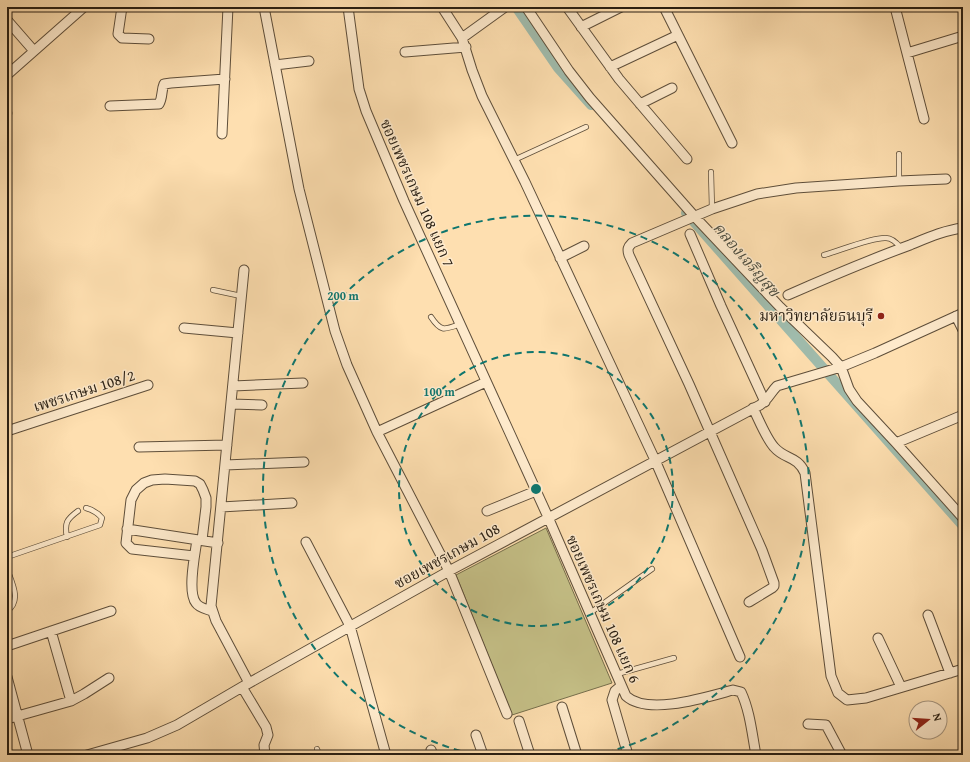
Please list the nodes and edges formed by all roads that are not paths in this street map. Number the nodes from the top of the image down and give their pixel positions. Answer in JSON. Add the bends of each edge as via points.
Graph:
{"nodes":[{"id":1,"x":84,"y":7,"type":"edge"},
{"id":2,"x":122,"y":7,"type":"edge"},
{"id":3,"x":228,"y":7,"type":"edge"},
{"id":4,"x":264,"y":7,"type":"edge"},
{"id":5,"x":348,"y":7,"type":"edge"},
{"id":6,"x":442,"y":7,"type":"edge"},
{"id":7,"x":505,"y":7,"type":"edge"},
{"id":8,"x":526,"y":7,"type":"edge"},
{"id":9,"x":567,"y":7,"type":"edge"},
{"id":10,"x":621,"y":7,"type":"edge"},
{"id":11,"x":664,"y":7,"type":"edge"},
{"id":12,"x":895,"y":7,"type":"edge"},
{"id":13,"x":7,"y":20,"type":"edge"},
{"id":14,"x":581,"y":27,"type":"junction"},
{"id":15,"x":678,"y":35,"type":"junction"},
{"id":16,"x":963,"y":36,"type":"edge"},
{"id":17,"x":462,"y":38,"type":"junction"},
{"id":18,"x":149,"y":39,"type":"dead end"},
{"id":19,"x":466,"y":47,"type":"junction"},
{"id":20,"x":34,"y":51,"type":"junction"},
{"id":21,"x":405,"y":52,"type":"dead end"},
{"id":22,"x":907,"y":53,"type":"junction"},
{"id":23,"x":310,"y":61,"type":"dead end"},
{"id":24,"x":275,"y":65,"type":"junction"},
{"id":25,"x":610,"y":67,"type":"junction"},
{"id":26,"x":7,"y":75,"type":"edge"},
{"id":27,"x":225,"y":79,"type":"junction"},
{"id":28,"x":672,"y":88,"type":"dead end"},
{"id":29,"x":7,"y":104,"type":"edge"},
{"id":30,"x":640,"y":104,"type":"junction"},
{"id":31,"x":110,"y":106,"type":"dead end"},
{"id":32,"x":924,"y":119,"type":"dead end"},
{"id":33,"x":7,"y":120,"type":"edge"},
{"id":34,"x":586,"y":127,"type":"dead end"},
{"id":35,"x":222,"y":134,"type":"dead end"},
{"id":36,"x":732,"y":143,"type":"dead end"},
{"id":37,"x":899,"y":154,"type":"dead end"},
{"id":38,"x":687,"y":158,"type":"dead end"},
{"id":39,"x":514,"y":160,"type":"junction"},
{"id":40,"x":711,"y":172,"type":"dead end"},
{"id":41,"x":946,"y":179,"type":"dead end"},
{"id":42,"x":899,"y":181,"type":"junction"},
{"id":43,"x":712,"y":209,"type":"junction"},
{"id":44,"x":694,"y":217,"type":"junction"},
{"id":45,"x":963,"y":228,"type":"edge"},
{"id":46,"x":690,"y":234,"type":"dead end"},
{"id":47,"x":584,"y":246,"type":"dead end"},
{"id":48,"x":901,"y":248,"type":"junction"},
{"id":49,"x":824,"y":255,"type":"dead end"},
{"id":50,"x":560,"y":258,"type":"junction"},
{"id":51,"x":244,"y":270,"type":"dead end"},
{"id":52,"x":213,"y":290,"type":"dead end"},
{"id":53,"x":788,"y":295,"type":"dead end"},
{"id":54,"x":241,"y":296,"type":"junction"},
{"id":55,"x":960,"y":315,"type":"edge"},
{"id":56,"x":431,"y":317,"type":"dead end"},
{"id":57,"x":460,"y":324,"type":"junction"},
{"id":58,"x":184,"y":328,"type":"dead end"},
{"id":59,"x":963,"y":330,"type":"edge"},
{"id":60,"x":238,"y":333,"type":"junction"},
{"id":61,"x":838,"y":368,"type":"junction"},
{"id":62,"x":486,"y":382,"type":"junction"},
{"id":63,"x":303,"y":383,"type":"dead end"},
{"id":64,"x":148,"y":385,"type":"dead end"},
{"id":65,"x":233,"y":386,"type":"junction"},
{"id":66,"x":765,"y":402,"type":"junction"},
{"id":67,"x":231,"y":404,"type":"junction"},
{"id":68,"x":262,"y":405,"type":"dead end"},
{"id":69,"x":753,"y":408,"type":"junction"},
{"id":70,"x":963,"y":415,"type":"edge"},
{"id":71,"x":7,"y":431,"type":"edge"},
{"id":72,"x":377,"y":432,"type":"junction"},
{"id":73,"x":709,"y":432,"type":"junction"},
{"id":74,"x":896,"y":443,"type":"junction"},
{"id":75,"x":227,"y":445,"type":"junction"},
{"id":76,"x":139,"y":447,"type":"dead end"},
{"id":77,"x":655,"y":460,"type":"junction"},
{"id":78,"x":304,"y":462,"type":"dead end"},
{"id":79,"x":225,"y":466,"type":"junction"},
{"id":80,"x":536,"y":491,"type":"junction"},
{"id":81,"x":292,"y":503,"type":"dead end"},
{"id":82,"x":221,"y":507,"type":"junction"},
{"id":83,"x":86,"y":508,"type":"dead end"},
{"id":84,"x":78,"y":511,"type":"dead end"},
{"id":85,"x":487,"y":511,"type":"dead end"},
{"id":86,"x":548,"y":517,"type":"junction"},
{"id":87,"x":963,"y":518,"type":"edge"},
{"id":88,"x":127,"y":529,"type":"junction"},
{"id":89,"x":66,"y":537,"type":"junction"},
{"id":90,"x":199,"y":540,"type":"junction"},
{"id":91,"x":306,"y":542,"type":"dead end"},
{"id":92,"x":218,"y":543,"type":"junction"},
{"id":93,"x":194,"y":556,"type":"junction"},
{"id":94,"x":7,"y":557,"type":"edge"},
{"id":95,"x":7,"y":569,"type":"edge"},
{"id":96,"x":652,"y":569,"type":"dead end"},
{"id":97,"x":449,"y":571,"type":"junction"},
{"id":98,"x":749,"y":602,"type":"dead end"},
{"id":99,"x":7,"y":611,"type":"edge"},
{"id":100,"x":111,"y":611,"type":"dead end"},
{"id":101,"x":212,"y":611,"type":"junction"},
{"id":102,"x":590,"y":613,"type":"junction"},
{"id":103,"x":928,"y":615,"type":"dead end"},
{"id":104,"x":350,"y":626,"type":"junction"},
{"id":105,"x":51,"y":631,"type":"junction"},
{"id":106,"x":878,"y":638,"type":"dead end"},
{"id":107,"x":7,"y":646,"type":"edge"},
{"id":108,"x":674,"y":658,"type":"dead end"},
{"id":109,"x":740,"y":658,"type":"dead end"},
{"id":110,"x":963,"y":669,"type":"edge"},
{"id":111,"x":950,"y":673,"type":"junction"},
{"id":112,"x":617,"y":674,"type":"junction"},
{"id":113,"x":7,"y":677,"type":"edge"},
{"id":114,"x":109,"y":678,"type":"dead end"},
{"id":115,"x":245,"y":685,"type":"junction"},
{"id":116,"x":621,"y":686,"type":"junction"},
{"id":117,"x":901,"y":687,"type":"junction"},
{"id":118,"x":71,"y":701,"type":"junction"},
{"id":119,"x":562,"y":707,"type":"dead end"},
{"id":120,"x":507,"y":714,"type":"dead end"},
{"id":121,"x":18,"y":717,"type":"junction"},
{"id":122,"x":7,"y":719,"type":"edge"},
{"id":123,"x":519,"y":721,"type":"dead end"},
{"id":124,"x":808,"y":724,"type":"dead end"},
{"id":125,"x":476,"y":735,"type":"dead end"},
{"id":126,"x":317,"y":749,"type":"dead end"},
{"id":127,"x":28,"y":755,"type":"edge"},
{"id":128,"x":87,"y":755,"type":"edge"},
{"id":129,"x":265,"y":755,"type":"edge"},
{"id":130,"x":319,"y":755,"type":"edge"},
{"id":131,"x":386,"y":755,"type":"edge"},
{"id":132,"x":483,"y":755,"type":"edge"},
{"id":133,"x":530,"y":755,"type":"edge"},
{"id":134,"x":577,"y":755,"type":"edge"},
{"id":135,"x":628,"y":755,"type":"edge"},
{"id":136,"x":756,"y":755,"type":"edge"},
{"id":137,"x":842,"y":755,"type":"edge"}],
"edges":[{"from":1,"to":20,"type":"street"},
{"from":2,"to":18,"type":"street","via":[[118,34],[122,38]]},
{"from":3,"to":27,"type":"street"},
{"from":4,"to":24,"type":"street"},
{"from":5,"to":57,"type":"street","name":"ซอยเพชรเกษม 108 แยก 7","via":[[359,89],[366,111]]},
{"from":6,"to":17,"type":"street"},
{"from":7,"to":17,"type":"street"},
{"from":8,"to":44,"type":"street","via":[[590,98]]},
{"from":9,"to":14,"type":"street"},
{"from":10,"to":14,"type":"street"},
{"from":11,"to":15,"type":"street"},
{"from":12,"to":22,"type":"street"},
{"from":13,"to":20,"type":"street"},
{"from":14,"to":25,"type":"street"},
{"from":15,"to":25,"type":"street"},
{"from":15,"to":36,"type":"street"},
{"from":16,"to":22,"type":"street"},
{"from":17,"to":19,"type":"street"},
{"from":19,"to":21,"type":"street"},
{"from":19,"to":39,"type":"street","via":[[482,96]]},
{"from":20,"to":26,"type":"street"},
{"from":22,"to":32,"type":"street"},
{"from":23,"to":24,"type":"street"},
{"from":24,"to":72,"type":"street","via":[[299,189],[335,331]]},
{"from":25,"to":30,"type":"street"},
{"from":27,"to":31,"type":"street","via":[[164,84],[161,100],[155,105]]},
{"from":27,"to":35,"type":"street"},
{"from":28,"to":30,"type":"street"},
{"from":29,"to":33,"type":"lane"},
{"from":30,"to":38,"type":"street"},
{"from":34,"to":39,"type":"lane"},
{"from":37,"to":42,"type":"lane"},
{"from":39,"to":50,"type":"street"},
{"from":40,"to":43,"type":"lane"},
{"from":41,"to":42,"type":"street"},
{"from":42,"to":43,"type":"street","via":[[796,188],[757,194]]},
{"from":43,"to":44,"type":"street"},
{"from":44,"to":61,"type":"street","via":[[780,307],[822,346]]},
{"from":44,"to":73,"type":"street","via":[[632,243],[627,250]]},
{"from":45,"to":48,"type":"street"},
{"from":46,"to":66,"type":"street"},
{"from":47,"to":50,"type":"street"},
{"from":48,"to":49,"type":"lane","via":[[893,240],[874,239]]},
{"from":48,"to":53,"type":"street"},
{"from":50,"to":77,"type":"street"},
{"from":51,"to":54,"type":"street"},
{"from":52,"to":54,"type":"lane"},
{"from":54,"to":60,"type":"street"},
{"from":55,"to":59,"type":"street"},
{"from":55,"to":61,"type":"street","name":"ซอยเพชรเกษม 108"},
{"from":56,"to":57,"type":"lane","via":[[440,328]]},
{"from":57,"to":62,"type":"street","name":"ซอยเพชรเกษม 108 แยก 7"},
{"from":58,"to":60,"type":"street"},
{"from":60,"to":65,"type":"street"},
{"from":61,"to":66,"type":"street","name":"ซอยเพชรเกษม 108","via":[[777,386]]},
{"from":61,"to":74,"type":"street","via":[[857,401]]},
{"from":62,"to":72,"type":"street"},
{"from":62,"to":80,"type":"street","name":"ซอยเพชรเกษม 108 แยก 7"},
{"from":63,"to":65,"type":"street"},
{"from":64,"to":71,"type":"street","name":"เพชรเกษม 108/2"},
{"from":65,"to":67,"type":"street"},
{"from":66,"to":69,"type":"street","name":"ซอยเพชรเกษม 108"},
{"from":67,"to":68,"type":"street"},
{"from":67,"to":75,"type":"street"},
{"from":69,"to":73,"type":"street","name":"ซอยเพชรเกษม 108"},
{"from":69,"to":117,"type":"street","via":[[774,447],[780,453],[802,464],[805,473],[831,676],[838,693],[847,700],[866,698]]},
{"from":70,"to":74,"type":"street"},
{"from":72,"to":97,"type":"street"},
{"from":73,"to":77,"type":"street","name":"ซอยเพชรเกษม 108"},
{"from":73,"to":98,"type":"street","via":[[762,550],[774,583],[772,588]]},
{"from":74,"to":87,"type":"street"},
{"from":75,"to":76,"type":"street"},
{"from":75,"to":79,"type":"street"},
{"from":77,"to":86,"type":"street","name":"ซอยเพชรเกษม 108"},
{"from":77,"to":109,"type":"street"},
{"from":78,"to":79,"type":"street"},
{"from":79,"to":82,"type":"street"},
{"from":80,"to":85,"type":"street"},
{"from":80,"to":86,"type":"street","name":"ซอยเพชรเกษม 108 แยก 6"},
{"from":81,"to":82,"type":"street"},
{"from":82,"to":92,"type":"street"},
{"from":83,"to":89,"type":"lane","via":[[102,518],[100,525]]},
{"from":84,"to":89,"type":"lane","via":[[66,522]]},
{"from":86,"to":97,"type":"street","name":"ซอยเพชรเกษม 108"},
{"from":86,"to":102,"type":"street","name":"ซอยเพชรเกษม 108 แยก 6"},
{"from":88,"to":90,"type":"street"},
{"from":88,"to":90,"type":"street","via":[[131,500],[136,490],[144,483],[166,479],[196,482],[200,484],[206,498]]},
{"from":88,"to":93,"type":"street","via":[[126,543],[132,549]]},
{"from":89,"to":94,"type":"lane"},
{"from":90,"to":92,"type":"street"},
{"from":90,"to":93,"type":"street"},
{"from":91,"to":104,"type":"street"},
{"from":92,"to":101,"type":"street"},
{"from":93,"to":101,"type":"street","via":[[191,580],[195,602],[200,607]]},
{"from":95,"to":99,"type":"lane","via":[[16,595],[15,602]]},
{"from":96,"to":102,"type":"lane"},
{"from":97,"to":104,"type":"street","name":"ซอยเพชรเกษม 108"},
{"from":97,"to":120,"type":"street"},
{"from":100,"to":105,"type":"street"},
{"from":101,"to":115,"type":"street"},
{"from":102,"to":112,"type":"street","name":"ซอยเพชรเกษม 108 แยก 6"},
{"from":103,"to":111,"type":"street"},
{"from":104,"to":115,"type":"street","name":"ซอยเพชรเกษม 108"},
{"from":104,"to":131,"type":"street"},
{"from":105,"to":107,"type":"street"},
{"from":105,"to":118,"type":"street"},
{"from":106,"to":117,"type":"street"},
{"from":108,"to":112,"type":"lane"},
{"from":110,"to":111,"type":"street"},
{"from":111,"to":117,"type":"street"},
{"from":112,"to":116,"type":"street","name":"ซอยเพชรเกษม 108 แยก 6"},
{"from":113,"to":121,"type":"street"},
{"from":114,"to":118,"type":"street"},
{"from":115,"to":128,"type":"street","name":"ซอยเพชรเกษม 108","via":[[162,732]]},
{"from":115,"to":129,"type":"street","via":[[266,727],[268,735],[264,745]]},
{"from":116,"to":135,"type":"street","via":[[615,691],[612,700]]},
{"from":116,"to":136,"type":"street","name":"ซอยเพชรเกษม 108 แยก 6","via":[[631,701],[652,705],[668,705],[733,690],[741,692],[748,711]]},
{"from":118,"to":121,"type":"street"},
{"from":119,"to":134,"type":"street"},
{"from":121,"to":122,"type":"street"},
{"from":121,"to":127,"type":"street"},
{"from":123,"to":133,"type":"street"},
{"from":124,"to":137,"type":"street","via":[[826,725]]},
{"from":125,"to":132,"type":"street"},
{"from":126,"to":130,"type":"lane"}]}
